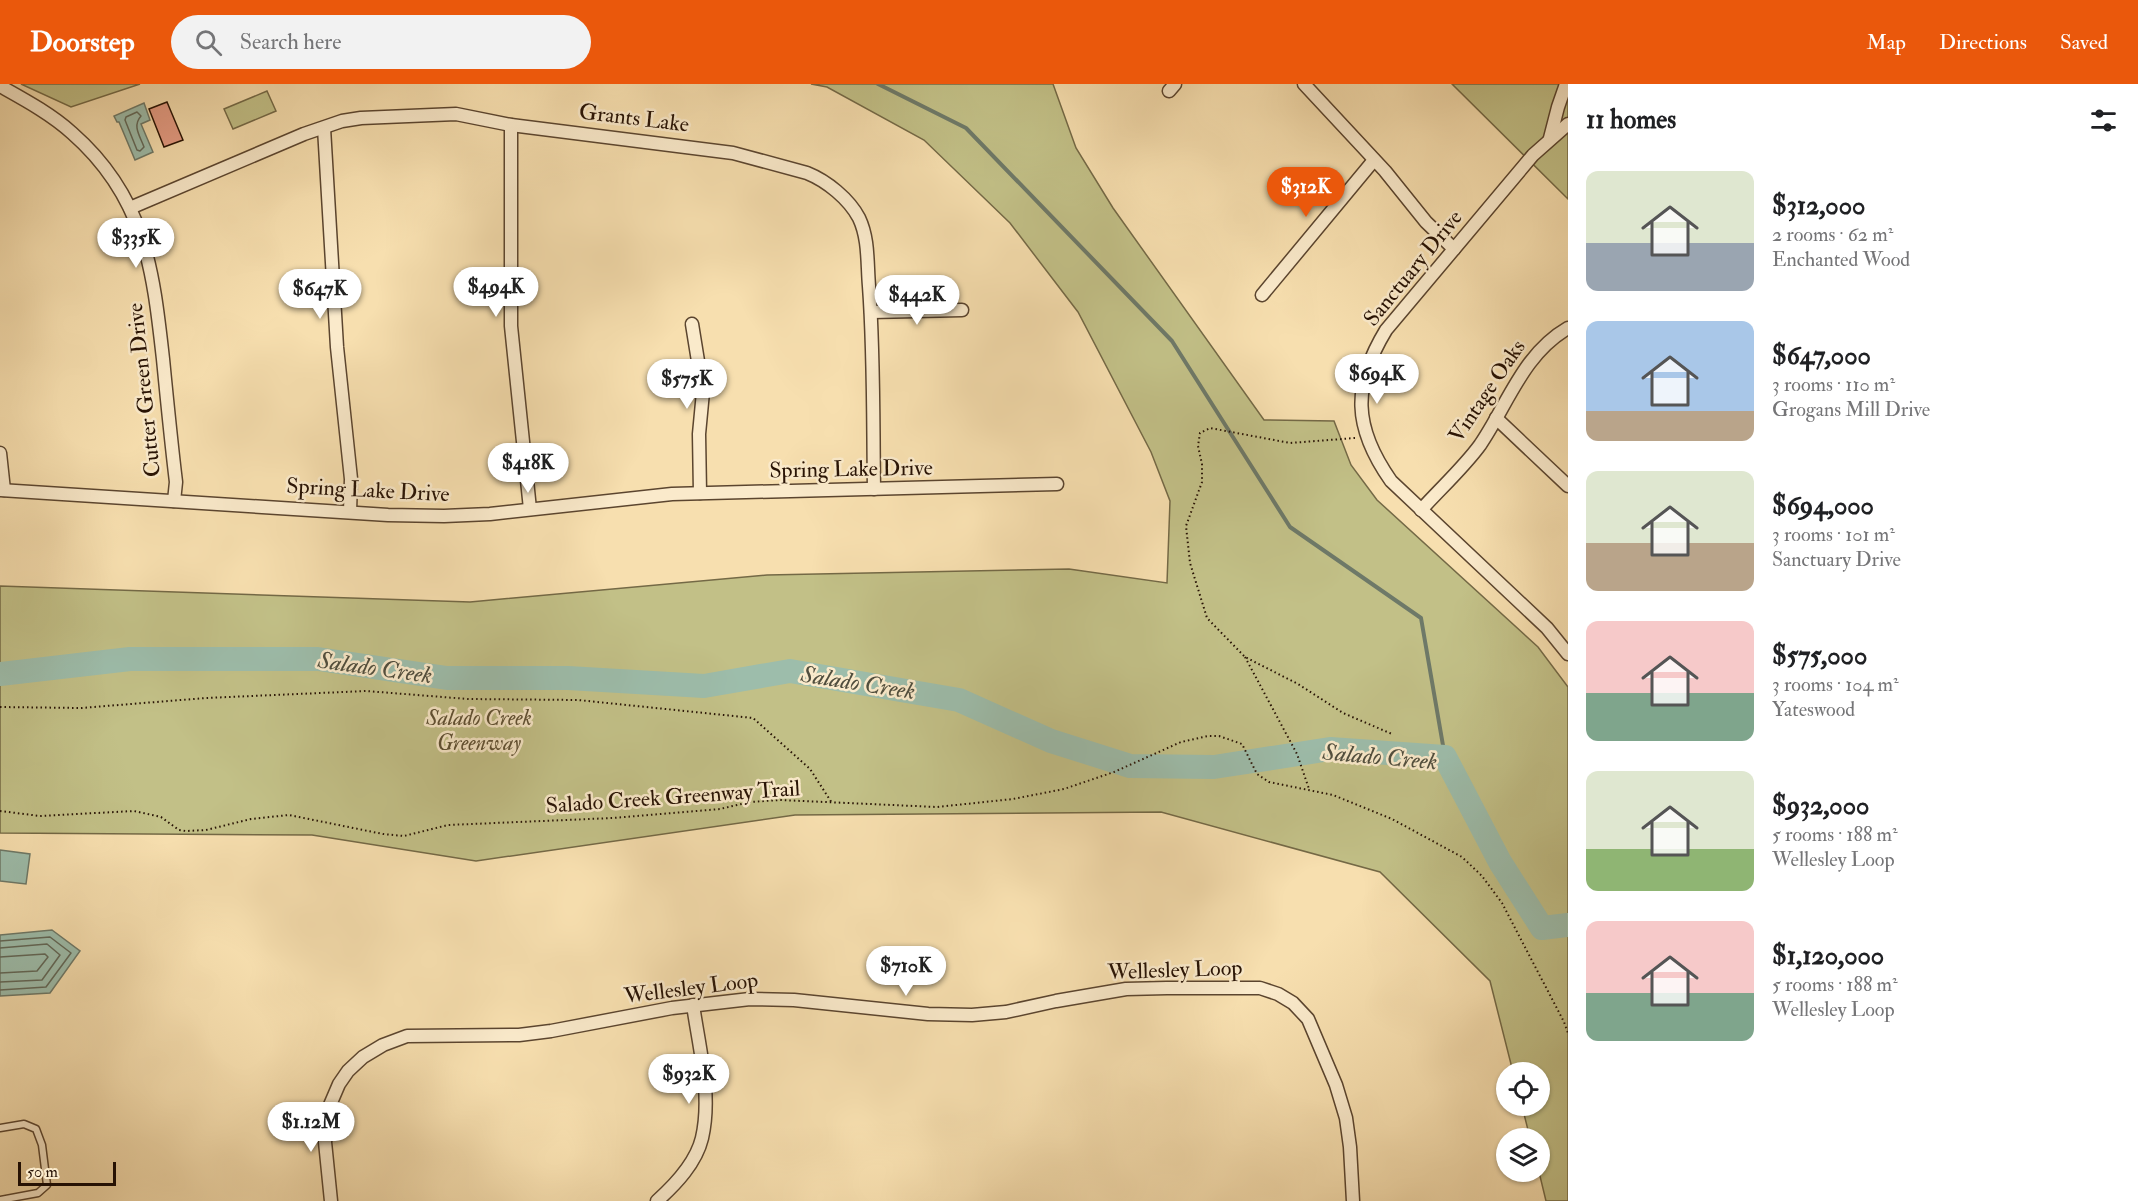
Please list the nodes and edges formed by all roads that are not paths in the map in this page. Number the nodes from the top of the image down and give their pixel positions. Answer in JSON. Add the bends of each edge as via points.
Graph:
{"nodes":[{"id":1,"x":1304,"y":84,"type":"edge"},
{"id":2,"x":1566,"y":84,"type":"edge"},
{"id":3,"x":0,"y":86,"type":"edge"},
{"id":4,"x":1568,"y":124,"type":"edge"},
{"id":5,"x":511,"y":125,"type":"junction"},
{"id":6,"x":324,"y":128,"type":"junction"},
{"id":7,"x":1550,"y":138,"type":"junction"},
{"id":8,"x":1374,"y":160,"type":"junction"},
{"id":9,"x":130,"y":208,"type":"junction"},
{"id":10,"x":1454,"y":249,"type":"junction"},
{"id":11,"x":1262,"y":295,"type":"dead end"},
{"id":12,"x":962,"y":310,"type":"dead end"},
{"id":13,"x":871,"y":312,"type":"junction"},
{"id":14,"x":693,"y":324,"type":"dead end"},
{"id":15,"x":1568,"y":328,"type":"edge"},
{"id":16,"x":1496,"y":418,"type":"junction"},
{"id":17,"x":0,"y":453,"type":"edge"},
{"id":18,"x":1057,"y":484,"type":"dead end"},
{"id":19,"x":1568,"y":486,"type":"edge"},
{"id":20,"x":874,"y":489,"type":"junction"},
{"id":21,"x":2,"y":490,"type":"edge"},
{"id":22,"x":700,"y":493,"type":"junction"},
{"id":23,"x":174,"y":501,"type":"junction"},
{"id":24,"x":530,"y":509,"type":"junction"},
{"id":25,"x":1421,"y":510,"type":"junction"},
{"id":26,"x":350,"y":512,"type":"junction"},
{"id":27,"x":1568,"y":654,"type":"edge"},
{"id":28,"x":693,"y":1005,"type":"junction"},
{"id":29,"x":0,"y":1128,"type":"edge"},
{"id":30,"x":0,"y":1200,"type":"edge"},
{"id":31,"x":331,"y":1201,"type":"edge"},
{"id":32,"x":657,"y":1201,"type":"edge"},
{"id":33,"x":1353,"y":1201,"type":"edge"}],
"edges":[{"from":1,"to":8,"type":"street"},
{"from":2,"to":7,"type":"street","name":"Sanctuary Drive"},
{"from":3,"to":9,"type":"street","name":"Cutter Green Drive","via":[[72,133],[108,172]]},
{"from":4,"to":7,"type":"street","name":"Sanctuary Drive"},
{"from":5,"to":6,"type":"street","name":"Grants Lake","via":[[456,114],[361,118]]},
{"from":5,"to":13,"type":"street","name":"Grants Lake","via":[[734,153],[818,178],[849,203],[859,218],[866,237]]},
{"from":5,"to":24,"type":"street","via":[[511,335]]},
{"from":6,"to":9,"type":"street","name":"Grants Lake"},
{"from":6,"to":26,"type":"street","via":[[337,347],[351,479]]},
{"from":7,"to":10,"type":"street","name":"Sanctuary Drive"},
{"from":8,"to":10,"type":"street"},
{"from":8,"to":11,"type":"street"},
{"from":9,"to":23,"type":"street","name":"Cutter Green Drive","via":[[146,249],[157,305],[176,482]]},
{"from":10,"to":25,"type":"street","name":"Sanctuary Drive","via":[[1386,330],[1373,352],[1362,388],[1362,413],[1377,460],[1391,481]]},
{"from":12,"to":13,"type":"street"},
{"from":13,"to":20,"type":"street","name":"Grants Lake"},
{"from":14,"to":22,"type":"street","via":[[703,392]]},
{"from":15,"to":16,"type":"street","name":"Vintage Oaks","via":[[1545,344],[1528,363]]},
{"from":16,"to":19,"type":"street"},
{"from":16,"to":25,"type":"street","name":"Vintage Oaks","via":[[1479,446]]},
{"from":17,"to":21,"type":"street"},
{"from":18,"to":20,"type":"street","name":"Spring Lake Drive"},
{"from":20,"to":22,"type":"street","name":"Spring Lake Drive"},
{"from":21,"to":23,"type":"street","name":"Spring Lake Drive"},
{"from":22,"to":24,"type":"street","name":"Spring Lake Drive"},
{"from":23,"to":26,"type":"street","name":"Spring Lake Drive"},
{"from":24,"to":26,"type":"street","name":"Spring Lake Drive","via":[[444,516]]},
{"from":25,"to":27,"type":"street","name":"Sanctuary Drive","via":[[1547,628]]},
{"from":28,"to":31,"type":"street","name":"Wellesley Loop","via":[[552,1031],[519,1035],[407,1035],[383,1045],[348,1071],[330,1105],[325,1142]]},
{"from":28,"to":32,"type":"street","via":[[704,1088],[702,1140],[675,1185]]},
{"from":28,"to":33,"type":"street","name":"Wellesley Loop","via":[[750,999],[794,1000],[972,1015],[1126,989],[1260,988],[1293,1003],[1308,1019],[1346,1118]]},
{"from":29,"to":30,"type":"lane","via":[[24,1124],[36,1129],[47,1185],[38,1193]]}]}
